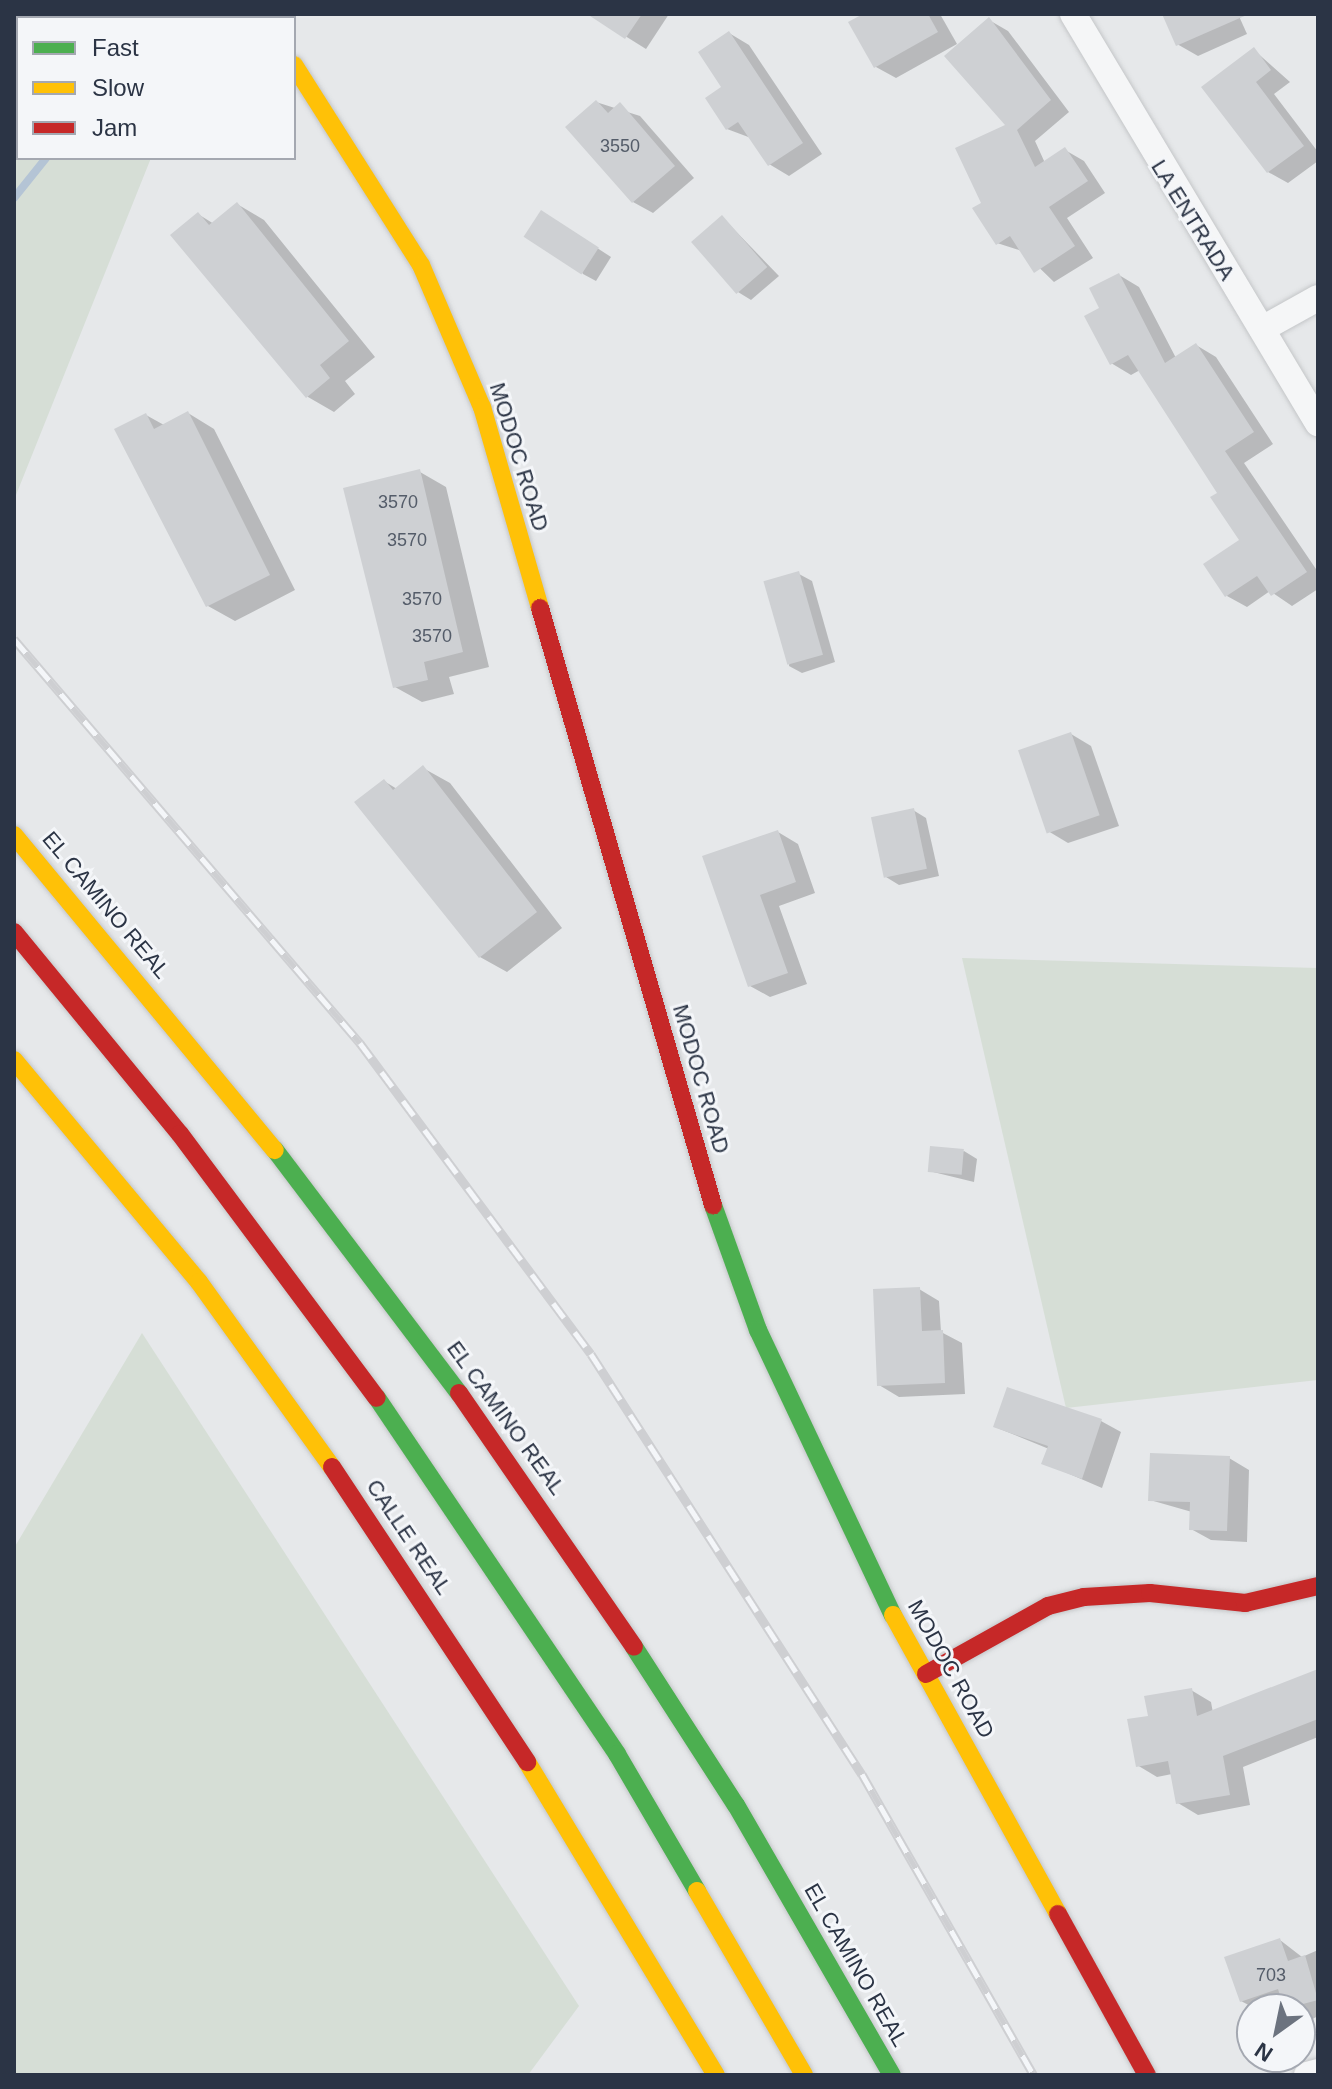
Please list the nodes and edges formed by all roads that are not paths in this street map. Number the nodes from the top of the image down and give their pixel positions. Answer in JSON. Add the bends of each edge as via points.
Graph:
{"nodes":[{"id":1,"x":1073,"y":14,"type":"edge"},
{"id":2,"x":296,"y":68,"type":"edge"},
{"id":3,"x":1318,"y":298,"type":"edge"},
{"id":4,"x":1262,"y":329,"type":"junction"},
{"id":5,"x":1318,"y":423,"type":"edge"},
{"id":6,"x":17,"y":837,"type":"edge"},
{"id":7,"x":14,"y":932,"type":"edge"},
{"id":8,"x":14,"y":946,"type":"edge"},
{"id":9,"x":56,"y":978,"type":"junction"},
{"id":10,"x":14,"y":1060,"type":"edge"},
{"id":11,"x":1318,"y":1586,"type":"edge"},
{"id":12,"x":926,"y":1674,"type":"junction"},
{"id":13,"x":1318,"y":2072,"type":"edge"},
{"id":14,"x":716,"y":2075,"type":"edge"},
{"id":15,"x":804,"y":2075,"type":"edge"},
{"id":16,"x":892,"y":2075,"type":"edge"},
{"id":17,"x":1147,"y":2075,"type":"edge"},
{"id":18,"x":1307,"y":2075,"type":"edge"}],
"edges":[{"from":1,"to":4,"type":"street","name":"LA ENTRADA"},
{"from":2,"to":12,"type":"main road","name":"MODOC ROAD","via":[[340,127],[421,265],[482,407],[713,1204],[758,1330],[847,1529]]},
{"from":3,"to":4,"type":"street"},
{"from":4,"to":5,"type":"street","name":"LA ENTRADA"},
{"from":6,"to":16,"type":"main road","name":"EL CAMINO REAL","via":[[186,1037],[390,1298],[572,1551],[736,1805]]},
{"from":7,"to":9,"type":"main road"},
{"from":8,"to":9,"type":"main road"},
{"from":9,"to":15,"type":"main road","via":[[296,1285],[515,1595]]},
{"from":10,"to":14,"type":"main road","name":"CALLE REAL","via":[[199,1282],[359,1505],[586,1853]]},
{"from":11,"to":12,"type":"main road","via":[[1245,1603],[1150,1593],[1084,1597],[1048,1606]]},
{"from":12,"to":17,"type":"main road","name":"MODOC ROAD"},
{"from":13,"to":18,"type":"street"}]}
